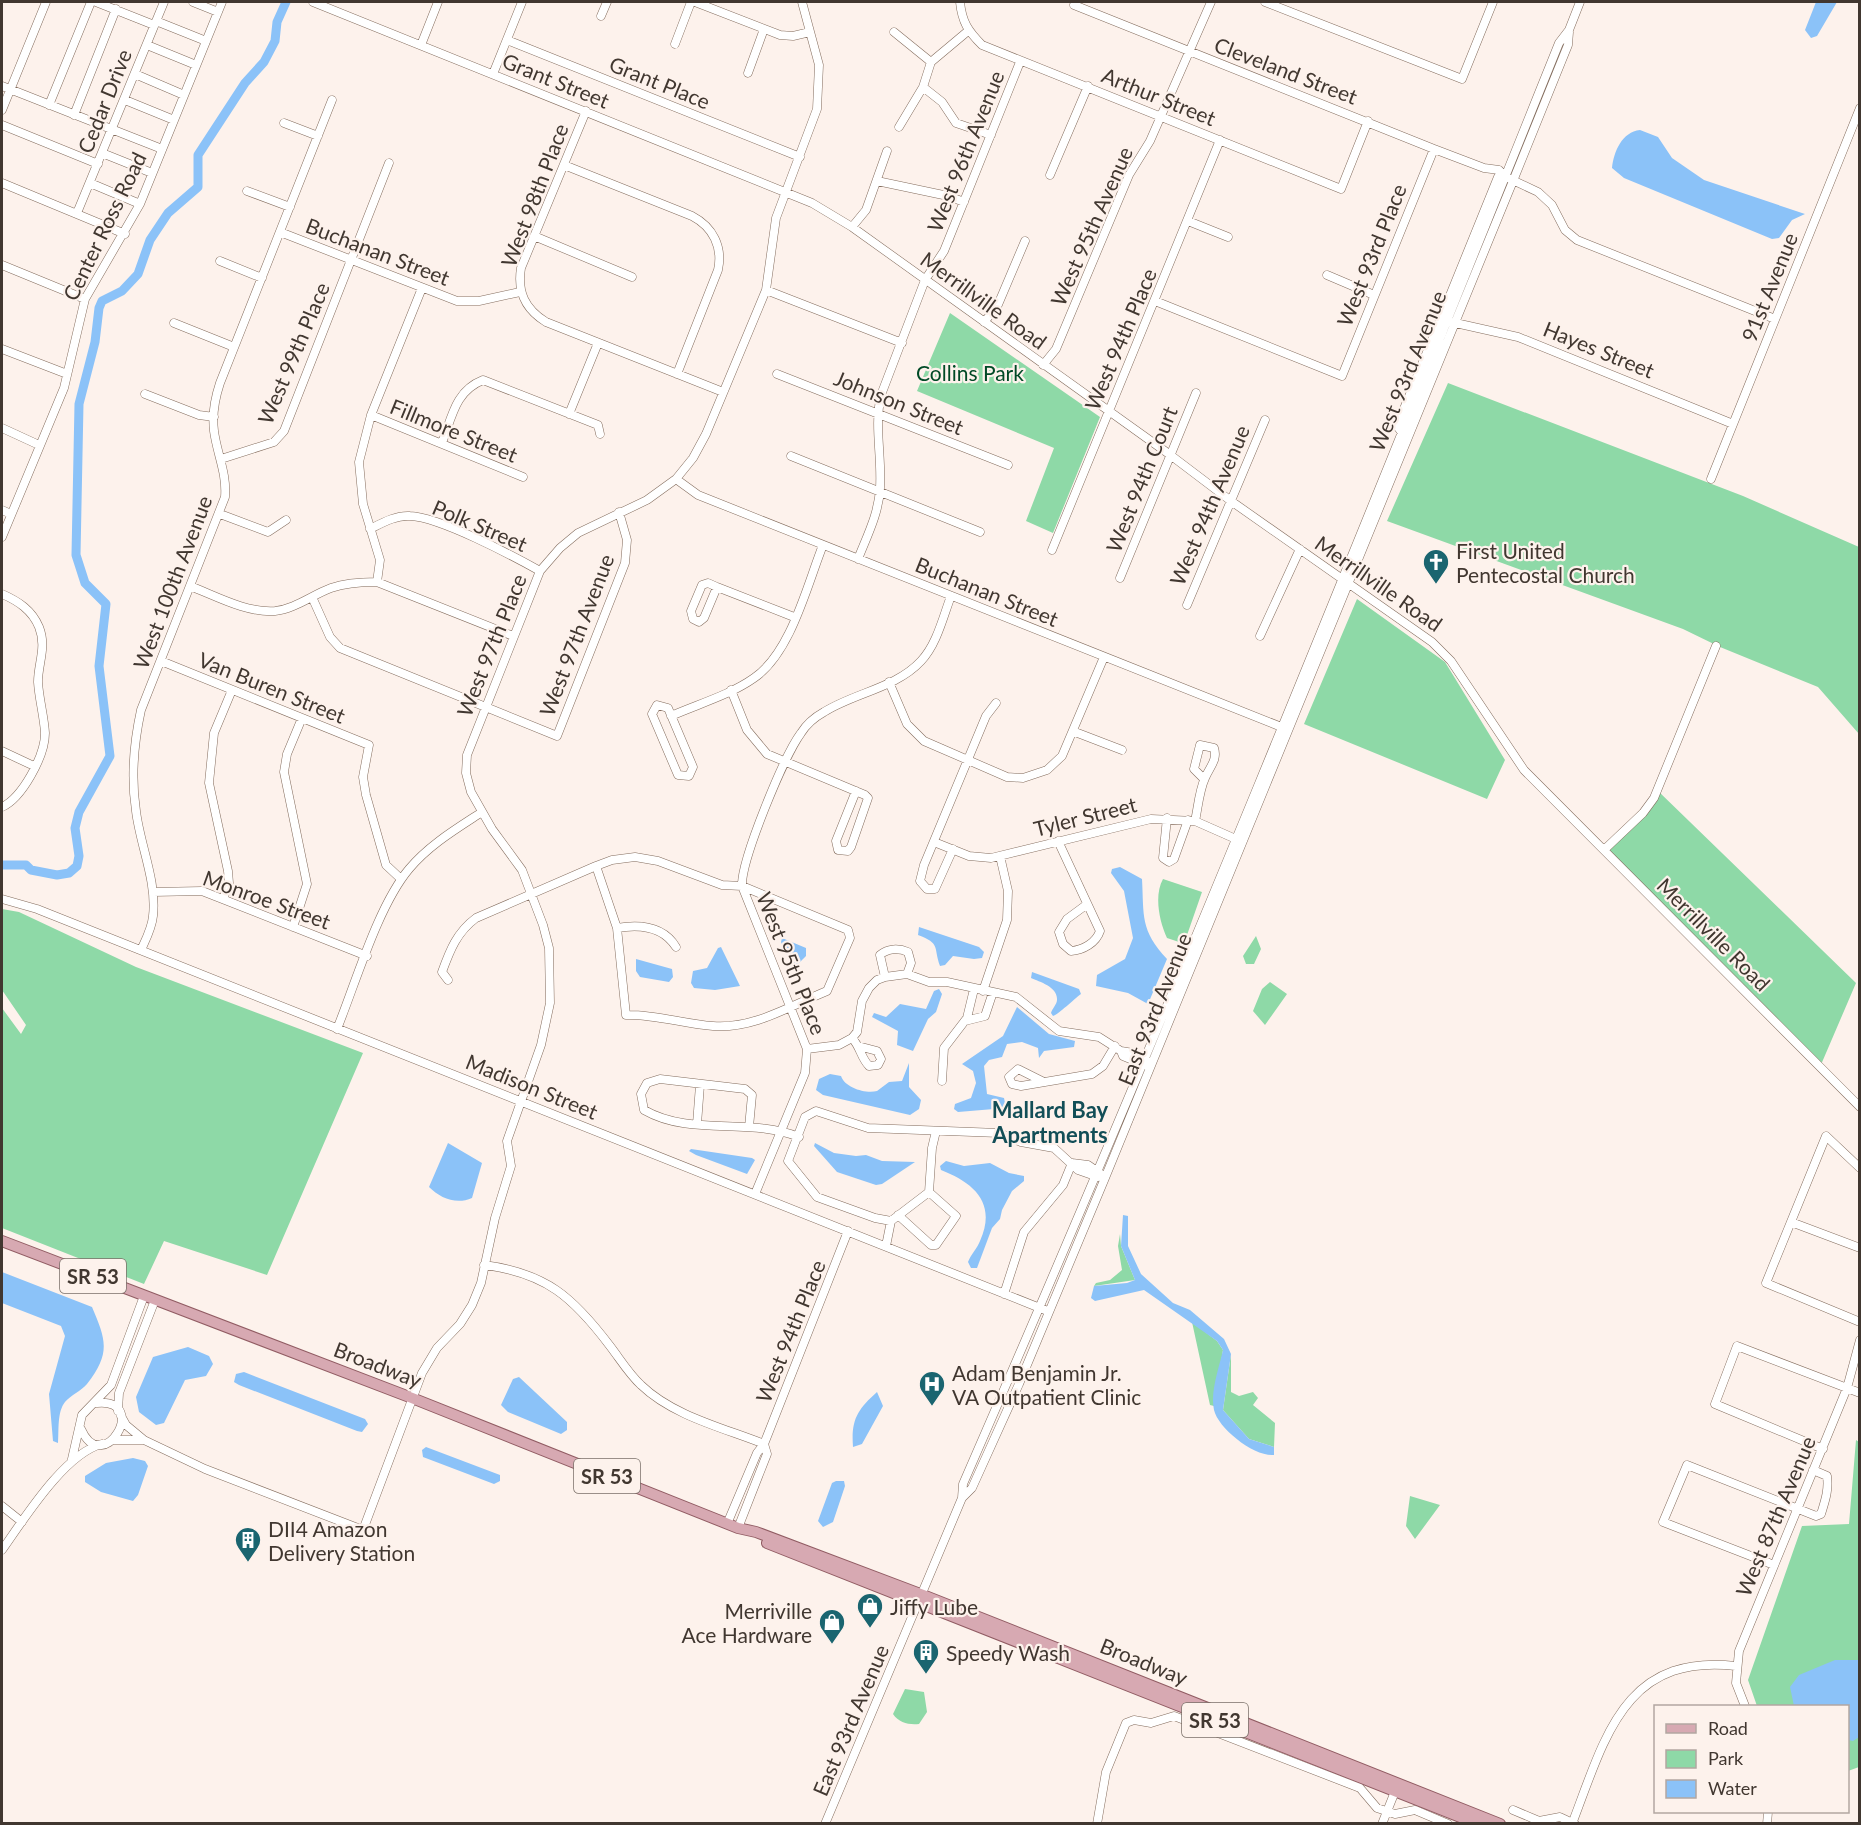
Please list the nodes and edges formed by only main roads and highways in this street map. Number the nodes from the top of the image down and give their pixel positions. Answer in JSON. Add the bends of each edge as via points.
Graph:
{"nodes":[{"id":1,"x":2,"y":1241,"type":"edge"},
{"id":2,"x":1397,"y":1787,"type":"junction"},
{"id":3,"x":1478,"y":1824,"type":"edge"},
{"id":4,"x":1500,"y":1824,"type":"edge"}],
"edges":[{"from":1,"to":2,"type":"main road","name":"Broadway","number":"SR 53","via":[[412,1398],[733,1526],[754,1538]]},
{"from":2,"to":3,"type":"main road","name":"Broadway","number":"SR 53"},
{"from":2,"to":4,"type":"main road","name":"Broadway","number":"SR 53"}]}
